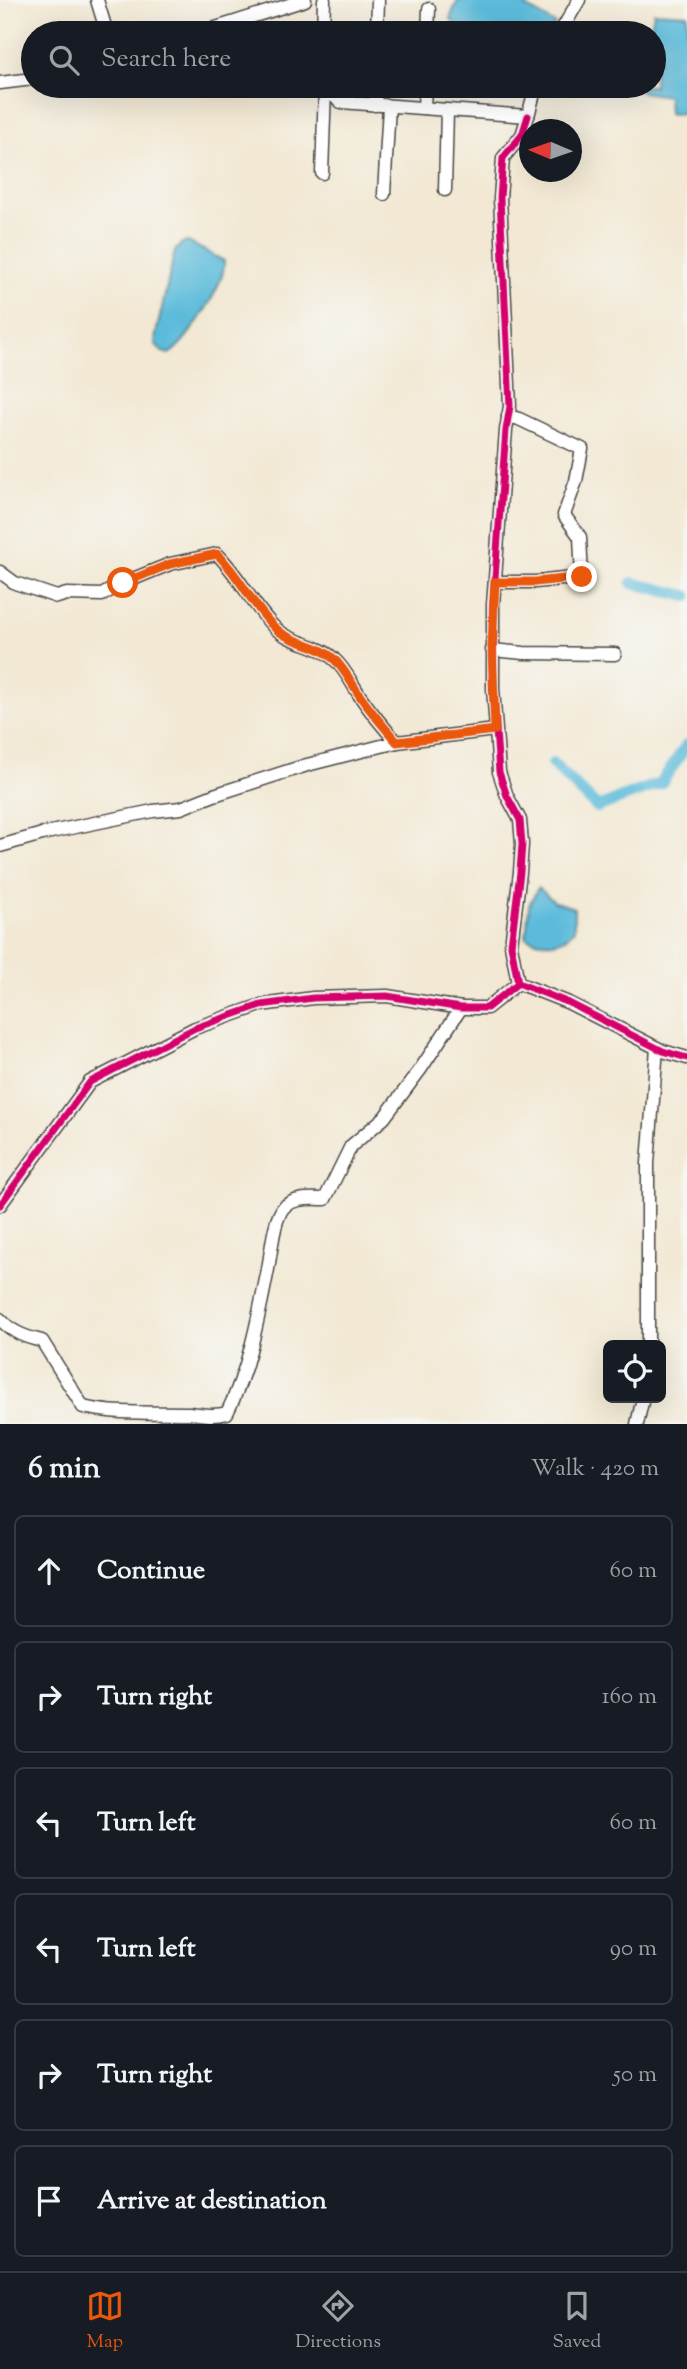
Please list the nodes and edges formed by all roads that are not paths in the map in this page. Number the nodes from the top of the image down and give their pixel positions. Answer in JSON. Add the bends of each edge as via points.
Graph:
{"nodes":[{"id":1,"x":97,"y":0,"type":"edge"},
{"id":2,"x":305,"y":0,"type":"edge"},
{"id":3,"x":324,"y":0,"type":"edge"},
{"id":4,"x":378,"y":0,"type":"edge"},
{"id":5,"x":579,"y":0,"type":"edge"},
{"id":6,"x":429,"y":9,"type":"dead end"},
{"id":7,"x":103,"y":21,"type":"edge"},
{"id":8,"x":238,"y":21,"type":"edge"},
{"id":9,"x":323,"y":21,"type":"edge"},
{"id":10,"x":377,"y":21,"type":"edge"},
{"id":11,"x":428,"y":21,"type":"edge"},
{"id":12,"x":567,"y":21,"type":"edge"},
{"id":13,"x":21,"y":80,"type":"edge"},
{"id":14,"x":0,"y":83,"type":"edge"},
{"id":15,"x":325,"y":98,"type":"edge"},
{"id":16,"x":337,"y":98,"type":"edge"},
{"id":17,"x":375,"y":98,"type":"edge"},
{"id":18,"x":424,"y":98,"type":"edge"},
{"id":19,"x":533,"y":98,"type":"edge"},
{"id":20,"x":375,"y":105,"type":"junction"},
{"id":21,"x":389,"y":106,"type":"junction"},
{"id":22,"x":424,"y":108,"type":"junction"},
{"id":23,"x":447,"y":111,"type":"junction"},
{"id":24,"x":528,"y":116,"type":"junction"},
{"id":25,"x":322,"y":173,"type":"dead end"},
{"id":26,"x":445,"y":190,"type":"dead end"},
{"id":27,"x":384,"y":194,"type":"dead end"},
{"id":28,"x":508,"y":416,"type":"junction"},
{"id":29,"x":0,"y":572,"type":"edge"},
{"id":30,"x":495,"y":582,"type":"junction"},
{"id":31,"x":492,"y":650,"type":"junction"},
{"id":32,"x":615,"y":654,"type":"dead end"},
{"id":33,"x":495,"y":730,"type":"junction"},
{"id":34,"x":397,"y":742,"type":"junction"},
{"id":35,"x":0,"y":846,"type":"edge"},
{"id":36,"x":518,"y":983,"type":"junction"},
{"id":37,"x":461,"y":1009,"type":"junction"},
{"id":38,"x":657,"y":1048,"type":"junction"},
{"id":39,"x":687,"y":1058,"type":"edge"},
{"id":40,"x":0,"y":1205,"type":"edge"},
{"id":41,"x":0,"y":1319,"type":"edge"},
{"id":42,"x":648,"y":1340,"type":"edge"},
{"id":43,"x":642,"y":1403,"type":"edge"},
{"id":44,"x":637,"y":1424,"type":"edge"}],
"edges":[{"from":1,"to":7,"type":"street"},
{"from":2,"to":8,"type":"street"},
{"from":3,"to":9,"type":"street"},
{"from":4,"to":10,"type":"street"},
{"from":5,"to":12,"type":"street"},
{"from":6,"to":11,"type":"street"},
{"from":13,"to":14,"type":"street"},
{"from":15,"to":25,"type":"street"},
{"from":16,"to":20,"type":"street"},
{"from":17,"to":20,"type":"street"},
{"from":18,"to":22,"type":"street"},
{"from":19,"to":24,"type":"street"},
{"from":20,"to":21,"type":"street"},
{"from":21,"to":22,"type":"street"},
{"from":21,"to":27,"type":"street"},
{"from":22,"to":23,"type":"street"},
{"from":23,"to":24,"type":"street"},
{"from":23,"to":26,"type":"street"},
{"from":24,"to":28,"type":"street","via":[[522,135],[503,158],[500,198]]},
{"from":28,"to":30,"type":"street"},
{"from":28,"to":30,"type":"street","via":[[582,449],[564,515],[580,537],[582,577]]},
{"from":29,"to":34,"type":"street","via":[[15,583],[57,597],[102,594],[170,564],[217,554],[275,628],[335,660]]},
{"from":30,"to":31,"type":"street"},
{"from":31,"to":32,"type":"street"},
{"from":31,"to":33,"type":"street"},
{"from":33,"to":34,"type":"street"},
{"from":33,"to":36,"type":"street","via":[[499,772],[520,820],[520,872],[511,945]]},
{"from":34,"to":35,"type":"street","via":[[307,765],[181,808]]},
{"from":36,"to":37,"type":"street","via":[[487,1008]]},
{"from":36,"to":38,"type":"street"},
{"from":37,"to":40,"type":"street","via":[[387,996],[313,998],[261,1005],[195,1028],[90,1082]]},
{"from":37,"to":41,"type":"street","via":[[384,1118],[351,1146],[325,1199],[300,1199],[285,1206],[278,1218],[241,1384],[227,1413],[214,1417],[109,1413],[83,1407],[42,1341],[23,1337]]},
{"from":38,"to":39,"type":"street"},
{"from":38,"to":42,"type":"street","via":[[648,1163]]},
{"from":43,"to":44,"type":"street"}]}
